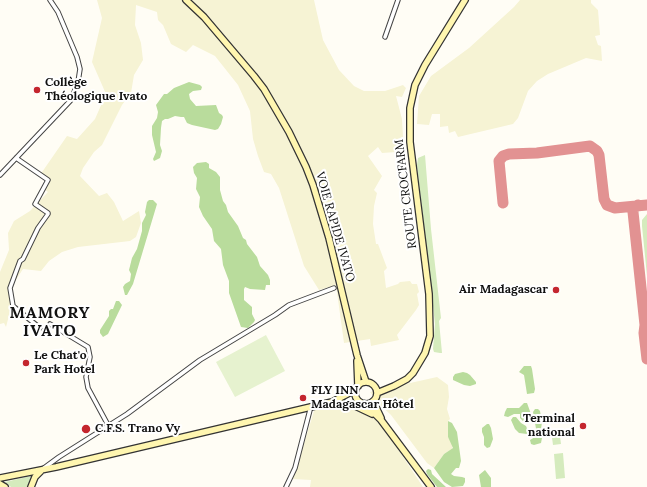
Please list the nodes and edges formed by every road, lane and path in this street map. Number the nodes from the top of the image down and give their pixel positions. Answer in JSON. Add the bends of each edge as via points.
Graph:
{"nodes":[{"id":1,"x":50,"y":0,"type":"edge"},
{"id":2,"x":186,"y":0,"type":"edge"},
{"id":3,"x":398,"y":0,"type":"edge"},
{"id":4,"x":466,"y":0,"type":"edge"},
{"id":5,"x":384,"y":37,"type":"dead end"},
{"id":6,"x":16,"y":158,"type":"junction"},
{"id":7,"x":0,"y":175,"type":"edge"},
{"id":8,"x":334,"y":288,"type":"dead end"},
{"id":9,"x":50,"y":324,"type":"dead end"},
{"id":10,"x":40,"y":328,"type":"dead end"},
{"id":11,"x":357,"y":355,"type":"junction"},
{"id":12,"x":366,"y":382,"type":"junction"},
{"id":13,"x":356,"y":388,"type":"junction"},
{"id":14,"x":375,"y":390,"type":"junction"},
{"id":15,"x":373,"y":401,"type":"junction"},
{"id":16,"x":332,"y":402,"type":"junction"},
{"id":17,"x":363,"y":403,"type":"junction"},
{"id":18,"x":311,"y":406,"type":"junction"},
{"id":19,"x":381,"y":420,"type":"junction"},
{"id":20,"x":108,"y":425,"type":"junction"},
{"id":21,"x":43,"y":469,"type":"junction"},
{"id":22,"x":0,"y":478,"type":"edge"},
{"id":23,"x":0,"y":484,"type":"edge"},
{"id":24,"x":6,"y":487,"type":"edge"},
{"id":25,"x":31,"y":487,"type":"edge"},
{"id":26,"x":286,"y":487,"type":"edge"},
{"id":27,"x":431,"y":487,"type":"edge"}],
"edges":[{"from":1,"to":6,"type":"street","via":[[58,12],[77,57],[80,69],[78,82],[71,100]]},
{"from":2,"to":11,"type":"main road","name":"VOIE RAPIDE IVATO","via":[[204,17],[254,76],[289,132],[308,173],[321,210]]},
{"from":3,"to":5,"type":"street"},
{"from":4,"to":14,"type":"main road","name":"ROUTE CROCFARM","via":[[425,65],[413,93],[409,122],[429,294],[430,336],[425,353],[407,379],[394,386]]},
{"from":6,"to":7,"type":"street"},
{"from":6,"to":10,"type":"street","via":[[48,180],[34,204],[48,214],[20,261],[10,288],[13,306]]},
{"from":8,"to":20,"type":"street","via":[[289,305],[200,360]]},
{"from":9,"to":20,"type":"street","via":[[88,347],[88,388]]},
{"from":11,"to":12,"type":"main road"},
{"from":11,"to":13,"type":"main road"},
{"from":12,"to":13,"type":"main road"},
{"from":12,"to":14,"type":"main road"},
{"from":13,"to":16,"type":"main road"},
{"from":13,"to":17,"type":"main road","via":[[357,400]]},
{"from":14,"to":15,"type":"main road"},
{"from":15,"to":17,"type":"main road","via":[[369,404]]},
{"from":15,"to":19,"type":"main road"},
{"from":16,"to":17,"type":"main road"},
{"from":16,"to":18,"type":"main road"},
{"from":16,"to":19,"type":"main road","via":[[353,405]]},
{"from":17,"to":19,"type":"main road"},
{"from":18,"to":21,"type":"main road"},
{"from":18,"to":26,"type":"street","via":[[294,468]]},
{"from":19,"to":27,"type":"main road"},
{"from":20,"to":21,"type":"street"},
{"from":21,"to":22,"type":"main road"},
{"from":21,"to":25,"type":"main road","via":[[35,477]]},
{"from":23,"to":24,"type":"main road"}]}
